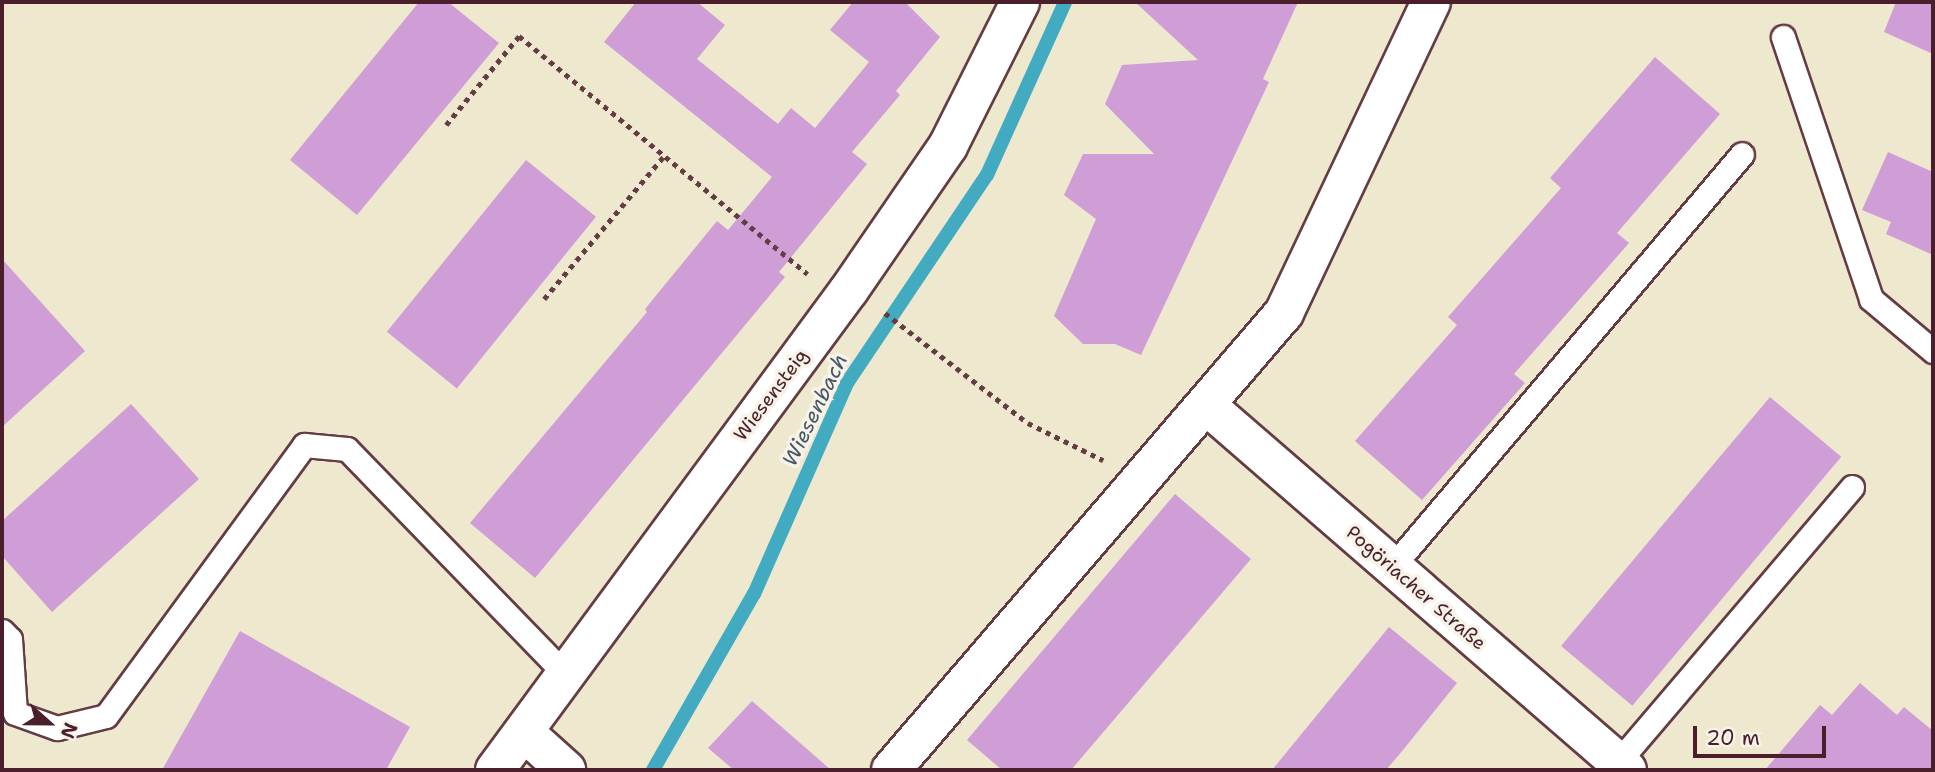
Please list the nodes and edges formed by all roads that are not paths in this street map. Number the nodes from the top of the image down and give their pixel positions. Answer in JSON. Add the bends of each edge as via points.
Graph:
{"nodes":[{"id":1,"x":1020,"y":2,"type":"edge"},
{"id":2,"x":1431,"y":2,"type":"edge"},
{"id":3,"x":1783,"y":37,"type":"dead end"},
{"id":4,"x":1742,"y":154,"type":"dead end"},
{"id":5,"x":1933,"y":351,"type":"edge"},
{"id":6,"x":1206,"y":405,"type":"junction"},
{"id":7,"x":1852,"y":487,"type":"dead end"},
{"id":8,"x":1392,"y":567,"type":"junction"},
{"id":9,"x":2,"y":631,"type":"edge"},
{"id":10,"x":564,"y":673,"type":"junction"},
{"id":11,"x":524,"y":732,"type":"junction"},
{"id":12,"x":1622,"y":766,"type":"edge"},
{"id":13,"x":495,"y":770,"type":"edge"},
{"id":14,"x":566,"y":770,"type":"edge"},
{"id":15,"x":891,"y":770,"type":"edge"}],
"edges":[{"from":1,"to":10,"type":"street","name":"Wiesensteig","via":[[948,146],[841,302]]},
{"from":2,"to":6,"type":"street","via":[[1284,313]]},
{"from":3,"to":5,"type":"lane","via":[[1871,299]]},
{"from":4,"to":8,"type":"lane"},
{"from":6,"to":8,"type":"street","name":"Pogöriacher Straße"},
{"from":6,"to":15,"type":"street"},
{"from":7,"to":12,"type":"lane"},
{"from":8,"to":12,"type":"street","name":"Pogöriacher Straße"},
{"from":9,"to":10,"type":"lane","via":[[10,639],[15,713],[57,728],[106,716],[304,445],[346,449]]},
{"from":10,"to":11,"type":"street","name":"Wiesensteig"},
{"from":11,"to":13,"type":"street","name":"Wiesensteig"},
{"from":11,"to":14,"type":"street"}]}
